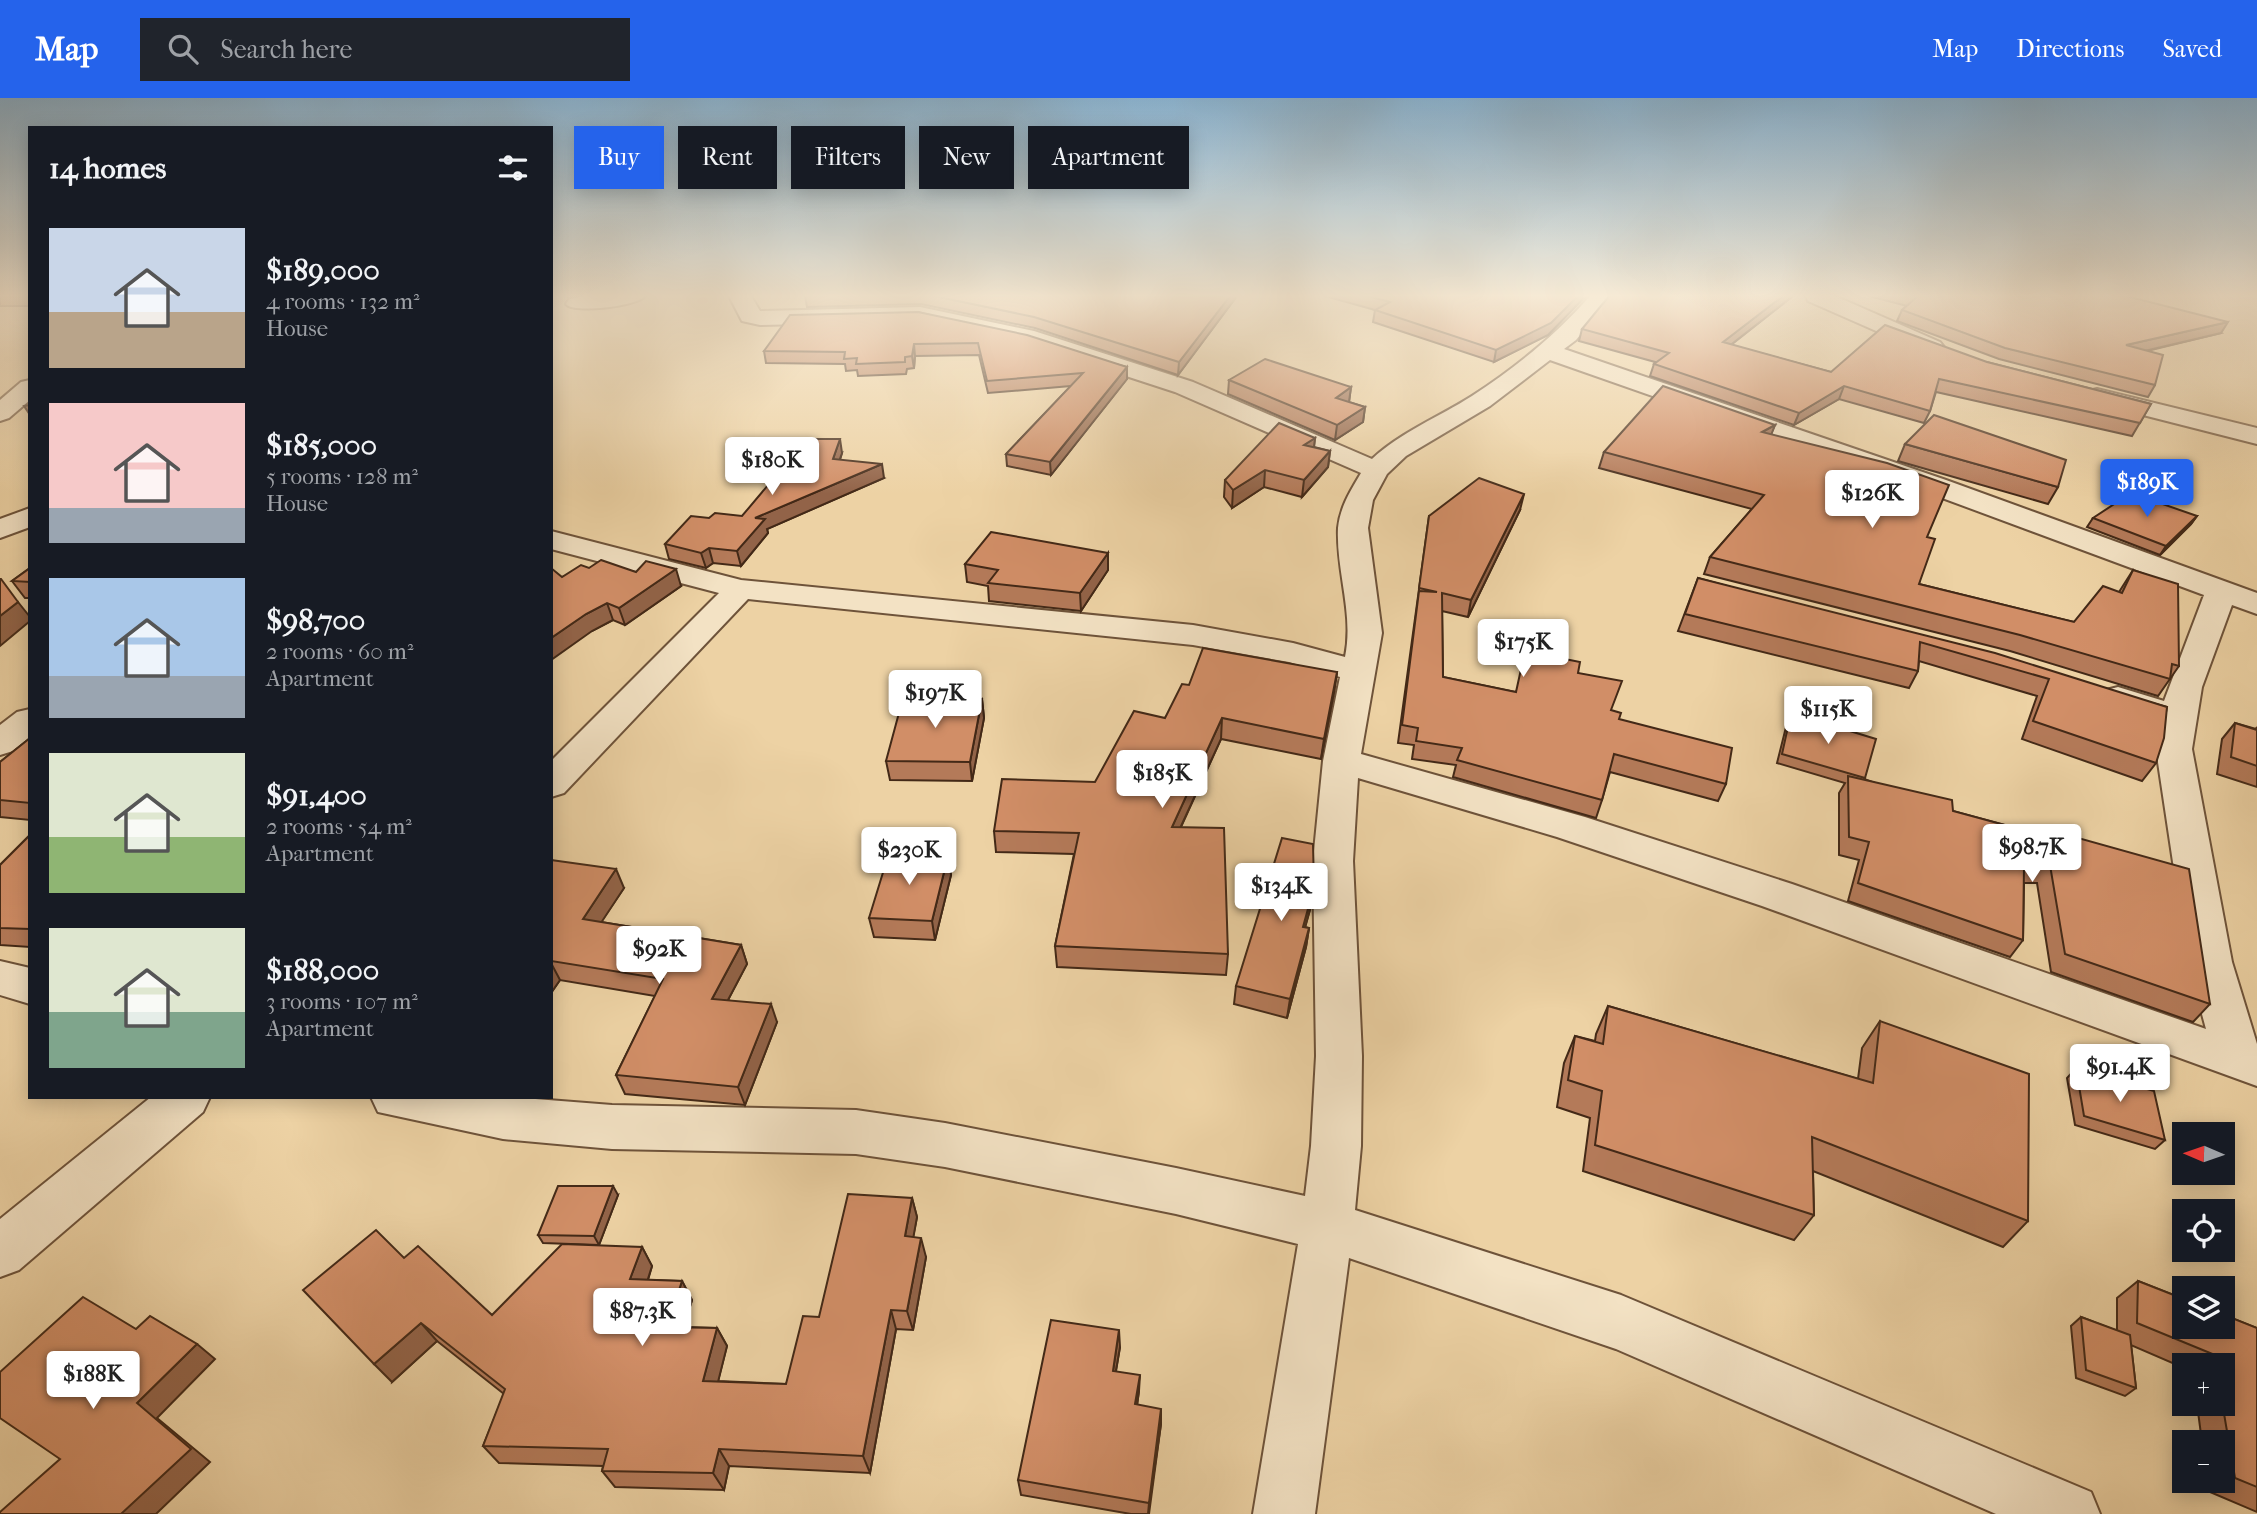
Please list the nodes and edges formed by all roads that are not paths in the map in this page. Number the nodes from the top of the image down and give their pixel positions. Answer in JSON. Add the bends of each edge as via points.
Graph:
{"nodes":[{"id":1,"x":1108,"y":362,"type":"edge"},
{"id":2,"x":1532,"y":362,"type":"edge"},
{"id":3,"x":1579,"y":362,"type":"edge"},
{"id":4,"x":28,"y":389,"type":"edge"},
{"id":5,"x":2074,"y":390,"type":"edge"},
{"id":6,"x":0,"y":413,"type":"edge"},
{"id":7,"x":2257,"y":436,"type":"edge"},
{"id":8,"x":1376,"y":470,"type":"junction"},
{"id":9,"x":28,"y":518,"type":"edge"},
{"id":10,"x":0,"y":529,"type":"edge"},
{"id":11,"x":553,"y":541,"type":"edge"},
{"id":12,"x":740,"y":589,"type":"junction"},
{"id":13,"x":2239,"y":597,"type":"edge"},
{"id":14,"x":1357,"y":671,"type":"junction"},
{"id":15,"x":2089,"y":689,"type":"edge"},
{"id":16,"x":2176,"y":716,"type":"junction"},
{"id":17,"x":28,"y":722,"type":"edge"},
{"id":18,"x":0,"y":743,"type":"edge"},
{"id":19,"x":1341,"y":761,"type":"junction"},
{"id":20,"x":553,"y":782,"type":"edge"},
{"id":21,"x":0,"y":978,"type":"edge"},
{"id":22,"x":28,"y":985,"type":"edge"},
{"id":23,"x":2247,"y":1063,"type":"edge"},
{"id":24,"x":184,"y":1099,"type":"edge"},
{"id":25,"x":405,"y":1099,"type":"edge"},
{"id":26,"x":1327,"y":1226,"type":"junction"},
{"id":27,"x":0,"y":1252,"type":"edge"},
{"id":28,"x":1284,"y":1514,"type":"edge"},
{"id":29,"x":2069,"y":1514,"type":"edge"}],
"edges":[{"from":1,"to":8,"type":"street","via":[[1184,387]]},
{"from":2,"to":8,"type":"street","via":[[1481,401],[1397,450]]},
{"from":3,"to":13,"type":"street"},
{"from":4,"to":6,"type":"street"},
{"from":5,"to":7,"type":"street"},
{"from":8,"to":14,"type":"street","via":[[1359,500],[1353,528],[1366,633]]},
{"from":9,"to":10,"type":"street"},
{"from":11,"to":12,"type":"street"},
{"from":12,"to":14,"type":"street","via":[[1193,635],[1293,653]]},
{"from":12,"to":20,"type":"street"},
{"from":13,"to":16,"type":"street","via":[[2183,684]]},
{"from":14,"to":19,"type":"street"},
{"from":15,"to":16,"type":"street"},
{"from":16,"to":23,"type":"street","via":[[2174,749],[2210,962]]},
{"from":17,"to":18,"type":"street"},
{"from":19,"to":23,"type":"street","via":[[1571,827],[1777,895]]},
{"from":19,"to":26,"type":"street","via":[[1333,861],[1338,1082]]},
{"from":21,"to":22,"type":"street"},
{"from":24,"to":27,"type":"street"},
{"from":25,"to":26,"type":"street","via":[[503,1118],[612,1127],[856,1132],[1162,1188]]},
{"from":26,"to":28,"type":"street"},
{"from":26,"to":29,"type":"street","via":[[1621,1323]]}]}
